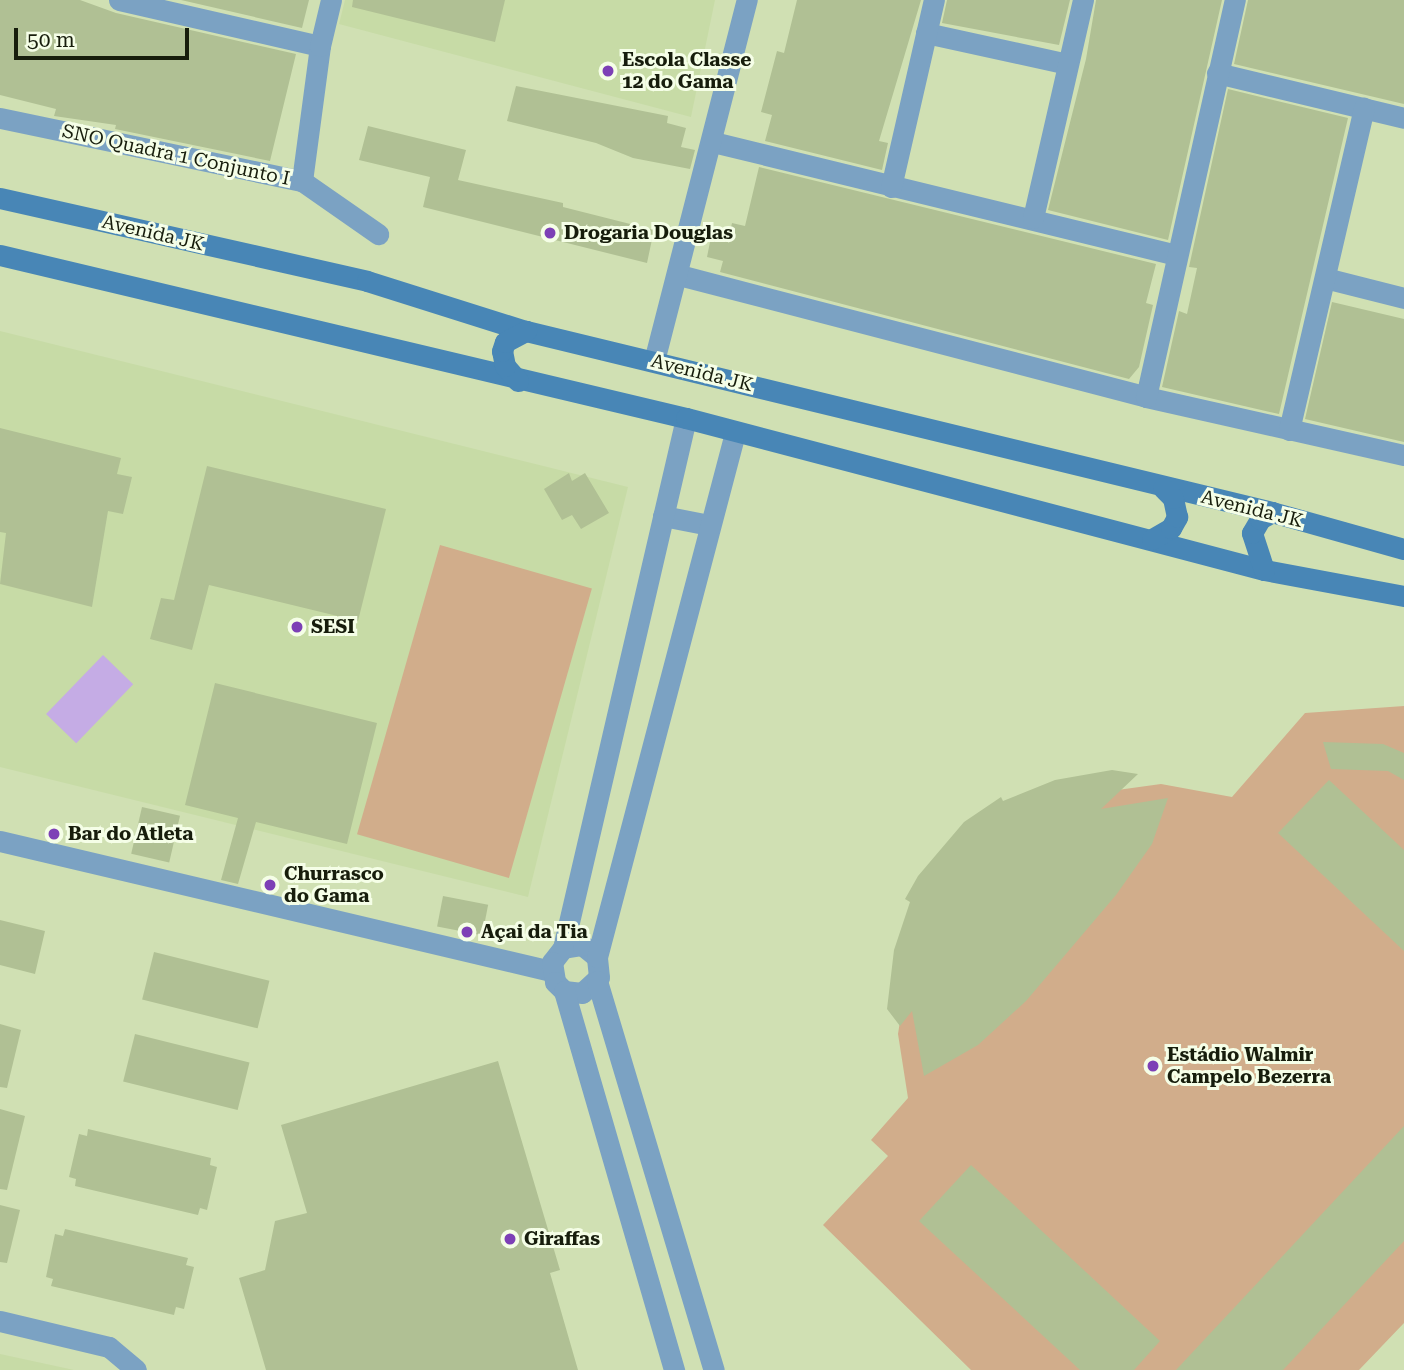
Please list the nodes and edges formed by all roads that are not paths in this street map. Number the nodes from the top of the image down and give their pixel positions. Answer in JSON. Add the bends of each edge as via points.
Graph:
{"nodes":[{"id":1,"x":119,"y":0,"type":"edge"},
{"id":2,"x":331,"y":0,"type":"edge"},
{"id":3,"x":747,"y":0,"type":"edge"},
{"id":4,"x":934,"y":0,"type":"edge"},
{"id":5,"x":1083,"y":0,"type":"edge"},
{"id":6,"x":1235,"y":0,"type":"edge"},
{"id":7,"x":168,"y":5,"type":"edge"},
{"id":8,"x":926,"y":33,"type":"junction"},
{"id":9,"x":320,"y":46,"type":"junction"},
{"id":10,"x":1068,"y":64,"type":"junction"},
{"id":11,"x":1217,"y":73,"type":"junction"},
{"id":12,"x":1364,"y":108,"type":"junction"},
{"id":13,"x":0,"y":118,"type":"edge"},
{"id":14,"x":1404,"y":118,"type":"edge"},
{"id":15,"x":713,"y":142,"type":"junction"},
{"id":16,"x":302,"y":181,"type":"junction"},
{"id":17,"x":891,"y":187,"type":"junction"},
{"id":18,"x":0,"y":198,"type":"edge"},
{"id":19,"x":1033,"y":218,"type":"junction"},
{"id":20,"x":378,"y":234,"type":"dead end"},
{"id":21,"x":0,"y":254,"type":"edge"},
{"id":22,"x":1176,"y":255,"type":"junction"},
{"id":23,"x":679,"y":275,"type":"junction"},
{"id":24,"x":1325,"y":278,"type":"junction"},
{"id":25,"x":1404,"y":298,"type":"edge"},
{"id":26,"x":526,"y":331,"type":"junction"},
{"id":27,"x":654,"y":361,"type":"junction"},
{"id":28,"x":518,"y":381,"type":"junction"},
{"id":29,"x":1146,"y":397,"type":"junction"},
{"id":30,"x":686,"y":418,"type":"junction"},
{"id":31,"x":1289,"y":430,"type":"junction"},
{"id":32,"x":735,"y":433,"type":"junction"},
{"id":33,"x":1404,"y":455,"type":"edge"},
{"id":34,"x":1163,"y":488,"type":"junction"},
{"id":35,"x":1272,"y":512,"type":"junction"},
{"id":36,"x":663,"y":516,"type":"junction"},
{"id":37,"x":709,"y":525,"type":"junction"},
{"id":38,"x":1152,"y":539,"type":"junction"},
{"id":39,"x":1404,"y":549,"type":"edge"},
{"id":40,"x":1264,"y":570,"type":"junction"},
{"id":41,"x":1404,"y":596,"type":"edge"},
{"id":42,"x":0,"y":841,"type":"edge"},
{"id":43,"x":564,"y":948,"type":"junction"},
{"id":44,"x":597,"y":957,"type":"junction"},
{"id":45,"x":551,"y":971,"type":"junction"},
{"id":46,"x":597,"y":981,"type":"junction"},
{"id":47,"x":564,"y":990,"type":"junction"},
{"id":48,"x":0,"y":1321,"type":"edge"},
{"id":49,"x":136,"y":1370,"type":"edge"},
{"id":50,"x":674,"y":1370,"type":"edge"},
{"id":51,"x":714,"y":1370,"type":"edge"}],
"edges":[{"from":1,"to":7,"type":"street"},
{"from":2,"to":9,"type":"street","name":"SNO Quadra 1 Conjunto I"},
{"from":3,"to":15,"type":"street"},
{"from":4,"to":8,"type":"street"},
{"from":5,"to":10,"type":"street"},
{"from":6,"to":11,"type":"street"},
{"from":7,"to":9,"type":"street"},
{"from":8,"to":10,"type":"street"},
{"from":8,"to":17,"type":"street"},
{"from":9,"to":16,"type":"street","name":"SNO Quadra 1 Conjunto I"},
{"from":10,"to":19,"type":"street"},
{"from":11,"to":12,"type":"street"},
{"from":11,"to":22,"type":"street"},
{"from":12,"to":14,"type":"street"},
{"from":12,"to":24,"type":"street"},
{"from":13,"to":16,"type":"street","name":"SNO Quadra 1 Conjunto I"},
{"from":15,"to":17,"type":"street"},
{"from":15,"to":23,"type":"street","via":[[693,205]]},
{"from":16,"to":20,"type":"street"},
{"from":17,"to":19,"type":"street"},
{"from":18,"to":26,"type":"main road","name":"Avenida JK","via":[[367,281]]},
{"from":19,"to":22,"type":"street"},
{"from":21,"to":28,"type":"main road"},
{"from":22,"to":29,"type":"street"},
{"from":23,"to":27,"type":"street"},
{"from":23,"to":29,"type":"street"},
{"from":24,"to":25,"type":"street"},
{"from":24,"to":31,"type":"street"},
{"from":26,"to":27,"type":"main road","name":"Avenida JK"},
{"from":26,"to":28,"type":"main road","via":[[505,342],[502,351],[505,366]]},
{"from":27,"to":34,"type":"main road","name":"Avenida JK"},
{"from":28,"to":30,"type":"main road"},
{"from":29,"to":31,"type":"street"},
{"from":30,"to":32,"type":"main road"},
{"from":30,"to":36,"type":"street"},
{"from":31,"to":33,"type":"street"},
{"from":32,"to":37,"type":"street"},
{"from":32,"to":38,"type":"main road"},
{"from":34,"to":35,"type":"main road","name":"Avenida JK"},
{"from":34,"to":38,"type":"main road","via":[[1174,498],[1177,517],[1171,528]]},
{"from":35,"to":39,"type":"main road","name":"Avenida JK"},
{"from":35,"to":40,"type":"main road","via":[[1260,519],[1252,533]]},
{"from":36,"to":37,"type":"street"},
{"from":36,"to":43,"type":"street"},
{"from":37,"to":44,"type":"street"},
{"from":38,"to":40,"type":"main road"},
{"from":40,"to":41,"type":"main road"},
{"from":42,"to":45,"type":"street"},
{"from":43,"to":44,"type":"street","via":[[582,945]]},
{"from":43,"to":45,"type":"street"},
{"from":44,"to":46,"type":"street"},
{"from":45,"to":47,"type":"street"},
{"from":46,"to":47,"type":"street","via":[[582,993]]},
{"from":46,"to":51,"type":"street"},
{"from":47,"to":50,"type":"street"},
{"from":48,"to":49,"type":"street","via":[[108,1347]]}]}
